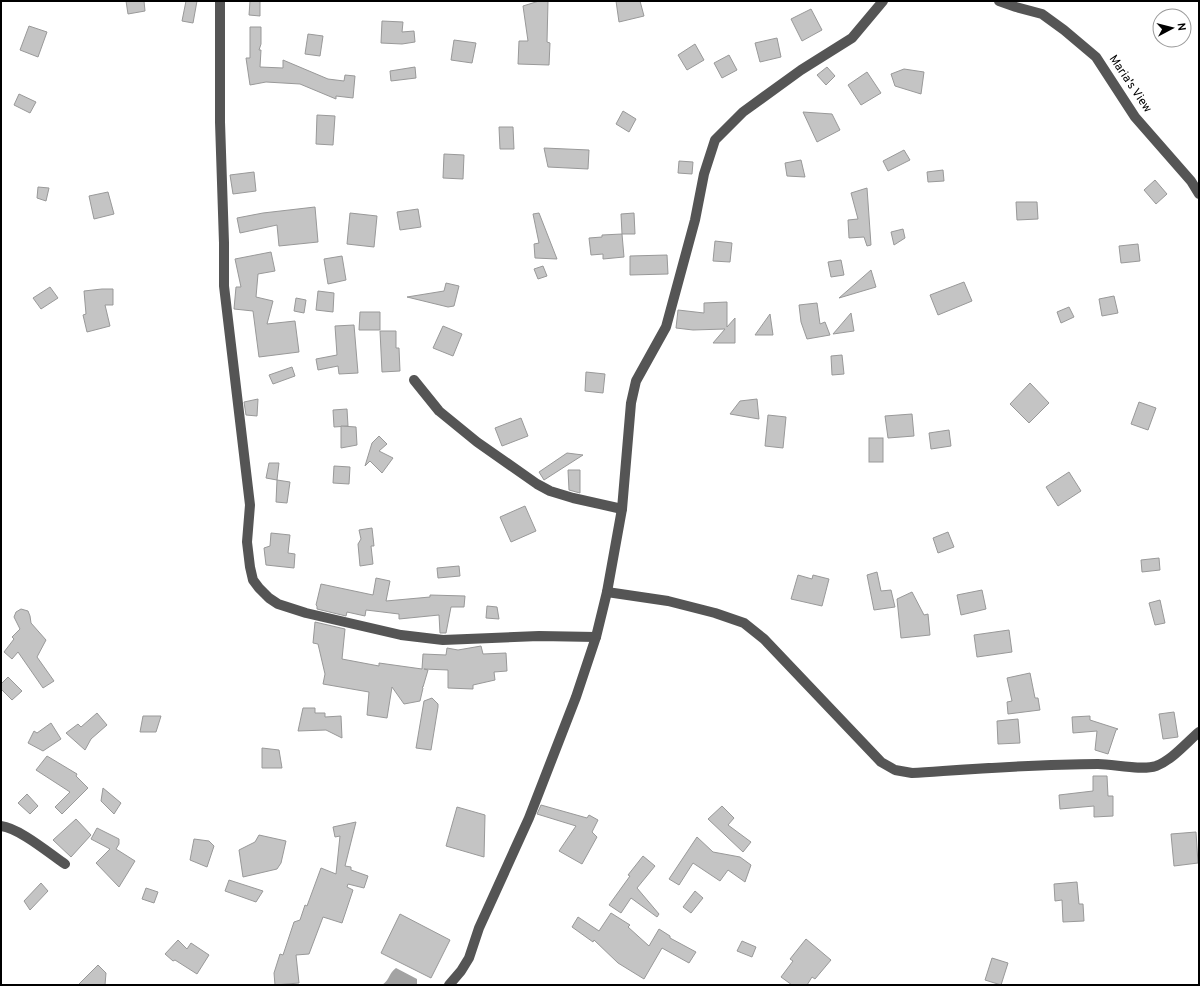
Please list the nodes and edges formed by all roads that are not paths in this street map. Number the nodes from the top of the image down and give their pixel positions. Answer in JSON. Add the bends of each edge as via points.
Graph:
{"nodes":[{"id":1,"x":220,"y":1,"type":"edge"},
{"id":2,"x":883,"y":1,"type":"edge"},
{"id":3,"x":1000,"y":1,"type":"edge"},
{"id":4,"x":1199,"y":194,"type":"edge"},
{"id":5,"x":414,"y":380,"type":"dead end"},
{"id":6,"x":622,"y":509,"type":"junction"},
{"id":7,"x":607,"y":592,"type":"junction"},
{"id":8,"x":596,"y":637,"type":"junction"},
{"id":9,"x":1199,"y":732,"type":"edge"},
{"id":10,"x":1,"y":826,"type":"edge"},
{"id":11,"x":65,"y":864,"type":"dead end"},
{"id":12,"x":449,"y":985,"type":"edge"}],
"edges":[{"from":1,"to":8,"type":"street","via":[[224,286],[250,505],[247,542],[253,580],[258,588],[278,604],[401,635],[444,640],[539,636]]},
{"from":2,"to":6,"type":"street","via":[[852,38],[801,70],[743,112],[715,140],[704,174],[695,220],[666,327],[636,381],[630,403]]},
{"from":3,"to":4,"type":"street","name":"Maria's View","via":[[1042,14],[1096,57],[1135,117],[1191,181]]},
{"from":5,"to":6,"type":"street","via":[[440,411],[477,442],[536,484],[573,498]]},
{"from":6,"to":7,"type":"street"},
{"from":7,"to":8,"type":"street"},
{"from":7,"to":9,"type":"street","via":[[668,601],[744,623],[764,639],[881,762],[896,770],[912,773],[1100,764],[1155,766],[1169,758]]},
{"from":8,"to":12,"type":"street","via":[[576,697],[529,818],[479,928],[469,958]]},
{"from":10,"to":11,"type":"street","via":[[16,831]]}]}
